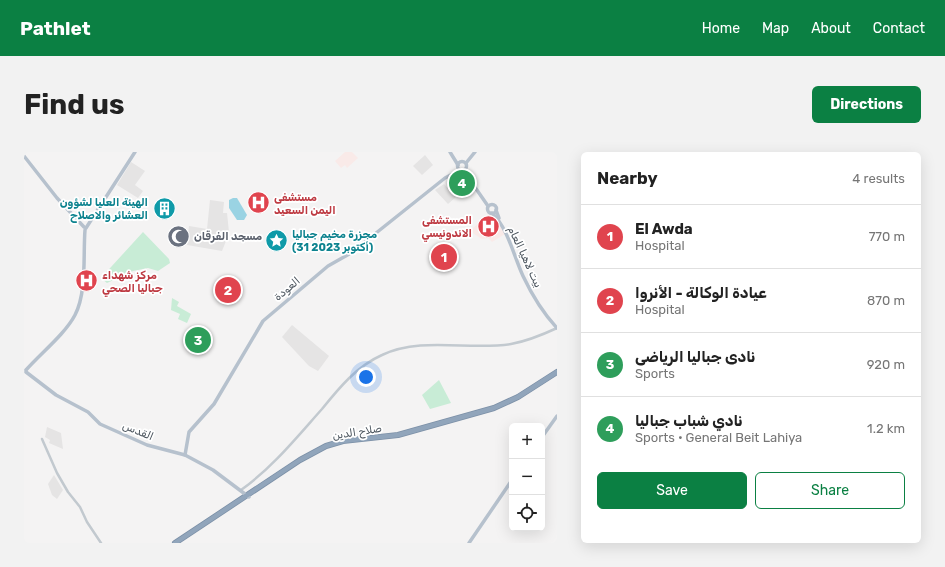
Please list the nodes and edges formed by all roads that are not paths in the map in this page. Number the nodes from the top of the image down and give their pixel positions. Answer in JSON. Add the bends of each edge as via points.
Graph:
{"nodes":[{"id":1,"x":134,"y":152,"type":"edge"},
{"id":2,"x":451,"y":152,"type":"edge"},
{"id":3,"x":474,"y":152,"type":"edge"},
{"id":4,"x":24,"y":158,"type":"edge"},
{"id":5,"x":462,"y":166,"type":"junction"},
{"id":6,"x":489,"y":205,"type":"junction"},
{"id":7,"x":496,"y":210,"type":"junction"},
{"id":8,"x":492,"y":213,"type":"junction"},
{"id":9,"x":85,"y":228,"type":"junction"},
{"id":10,"x":557,"y":327,"type":"edge"},
{"id":11,"x":25,"y":371,"type":"edge"},
{"id":12,"x":557,"y":374,"type":"edge"},
{"id":13,"x":557,"y":416,"type":"edge"},
{"id":14,"x":545,"y":433,"type":"edge"},
{"id":15,"x":185,"y":455,"type":"junction"},
{"id":16,"x":509,"y":484,"type":"edge"},
{"id":17,"x":241,"y":490,"type":"junction"},
{"id":18,"x":248,"y":496,"type":"junction"},
{"id":19,"x":100,"y":543,"type":"edge"},
{"id":20,"x":175,"y":543,"type":"edge"},
{"id":21,"x":179,"y":543,"type":"edge"},
{"id":22,"x":469,"y":543,"type":"edge"}],
"edges":[{"from":1,"to":9,"type":"main road"},
{"from":2,"to":5,"type":"main road"},
{"from":3,"to":5,"type":"main road","name":"العودة"},
{"from":4,"to":9,"type":"main road"},
{"from":5,"to":6,"type":"main road"},
{"from":5,"to":15,"type":"main road","name":"العودة","via":[[360,246],[328,266],[263,321],[214,404],[189,432]]},
{"from":6,"to":7,"type":"main road","via":[[494,205]]},
{"from":6,"to":8,"type":"main road","name":"بيت لاهيا العام","via":[[488,211]]},
{"from":7,"to":8,"type":"main road"},
{"from":7,"to":10,"type":"main road","via":[[530,285]]},
{"from":8,"to":10,"type":"main road","name":"بيت لاهيا العام","via":[[510,241],[532,292]]},
{"from":9,"to":11,"type":"main road","via":[[81,296],[77,311],[67,326]]},
{"from":10,"to":17,"type":"street","via":[[531,340],[510,344],[412,347],[389,352],[371,360],[336,392],[269,468]]},
{"from":11,"to":15,"type":"main road","name":"القدس","via":[[56,395],[88,412],[100,424],[147,445]]},
{"from":12,"to":18,"type":"highway","name":"صلاح الدين","via":[[512,402],[479,415],[400,437],[340,444],[320,451]]},
{"from":13,"to":14,"type":"main road"},
{"from":15,"to":17,"type":"main road","name":"القدس"},
{"from":16,"to":22,"type":"main road"},
{"from":17,"to":18,"type":"main road","name":"القدس"},
{"from":18,"to":20,"type":"highway","name":"صلاح الدين"},
{"from":18,"to":21,"type":"highway","name":"صلاح الدين"},
{"from":19,"to":19,"type":"street","via":[[86,522],[80,507],[56,473],[42,438],[55,473],[78,507],[88,528]]}]}
